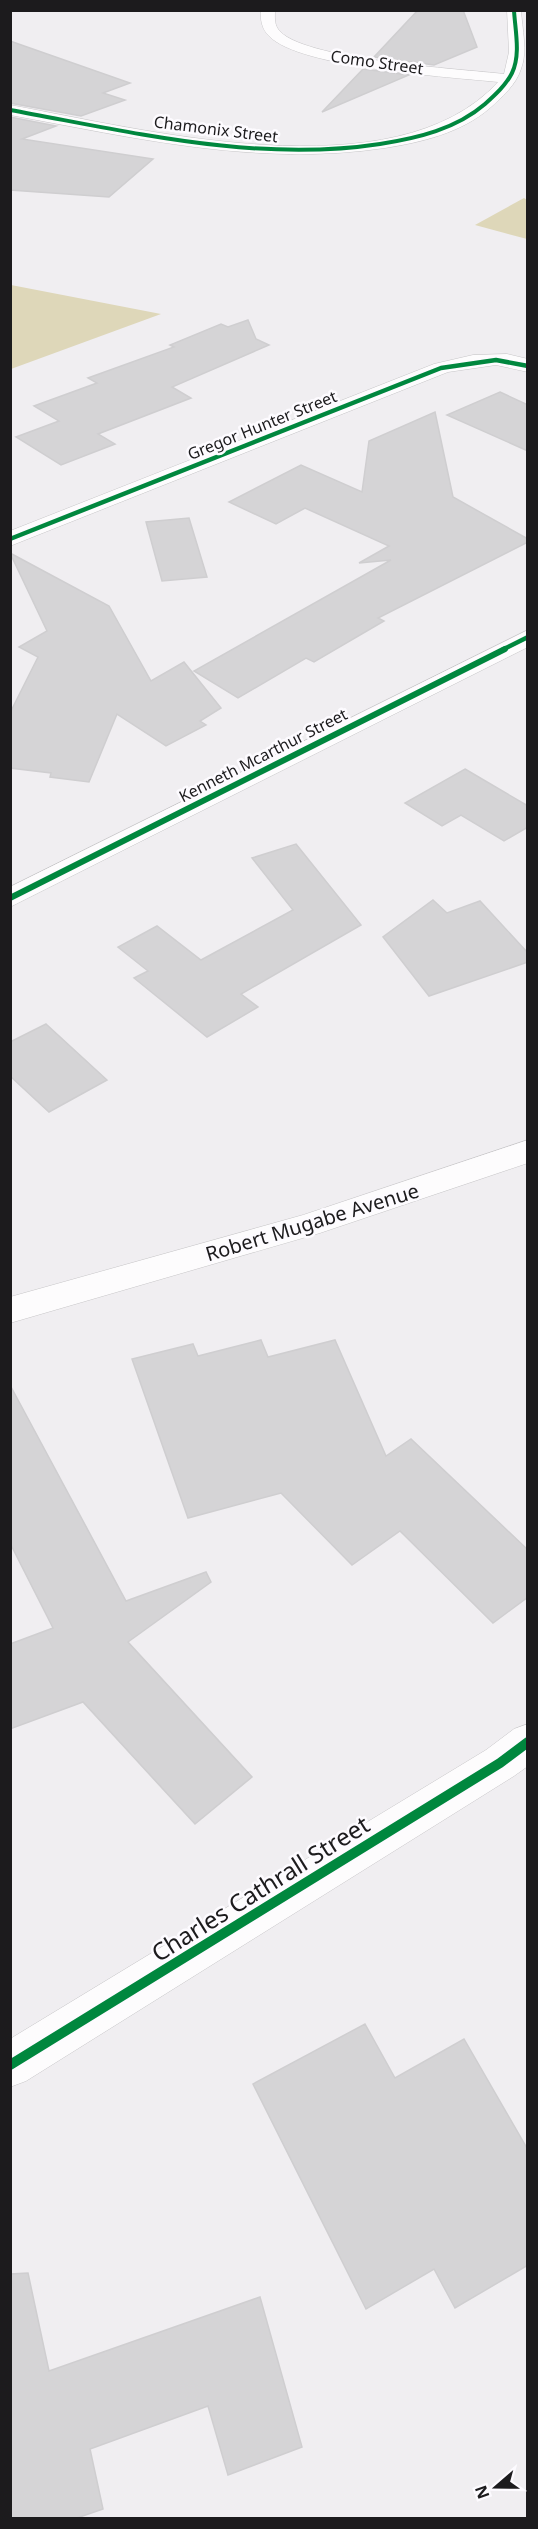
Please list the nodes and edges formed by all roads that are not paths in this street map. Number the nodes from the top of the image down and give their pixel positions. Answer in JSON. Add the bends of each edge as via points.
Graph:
{"nodes":[{"id":1,"x":268,"y":10,"type":"edge"},
{"id":2,"x":514,"y":10,"type":"edge"},
{"id":3,"x":509,"y":79,"type":"junction"},
{"id":4,"x":10,"y":110,"type":"edge"},
{"id":5,"x":528,"y":366,"type":"edge"},
{"id":6,"x":10,"y":539,"type":"edge"},
{"id":7,"x":528,"y":636,"type":"edge"},
{"id":8,"x":10,"y":898,"type":"edge"},
{"id":9,"x":528,"y":1152,"type":"edge"},
{"id":10,"x":94,"y":1287,"type":"junction"},
{"id":11,"x":10,"y":1298,"type":"edge"},
{"id":12,"x":10,"y":1310,"type":"edge"},
{"id":13,"x":528,"y":1742,"type":"edge"},
{"id":14,"x":10,"y":2065,"type":"edge"}],
"edges":[{"from":1,"to":3,"type":"street","name":"Como Street","via":[[268,26],[276,36],[322,54]]},
{"from":2,"to":3,"type":"street","via":[[516,64]]},
{"from":3,"to":4,"type":"street","name":"Chamonix Street","via":[[476,112],[452,126],[390,143],[328,151],[217,146]]},
{"from":5,"to":6,"type":"street","name":"Gregor Hunter Street","via":[[496,359],[441,368]]},
{"from":7,"to":8,"type":"street","name":"Kenneth Mcarthur Street"},
{"from":9,"to":10,"type":"street","name":"Robert Mugabe Avenue","via":[[309,1226]]},
{"from":10,"to":11,"type":"street","name":"Robert Mugabe Avenue"},
{"from":10,"to":12,"type":"street","name":"Robert Mugabe Avenue"},
{"from":13,"to":14,"type":"street","name":"Charles Cathrall Street","via":[[500,1763]]}]}
